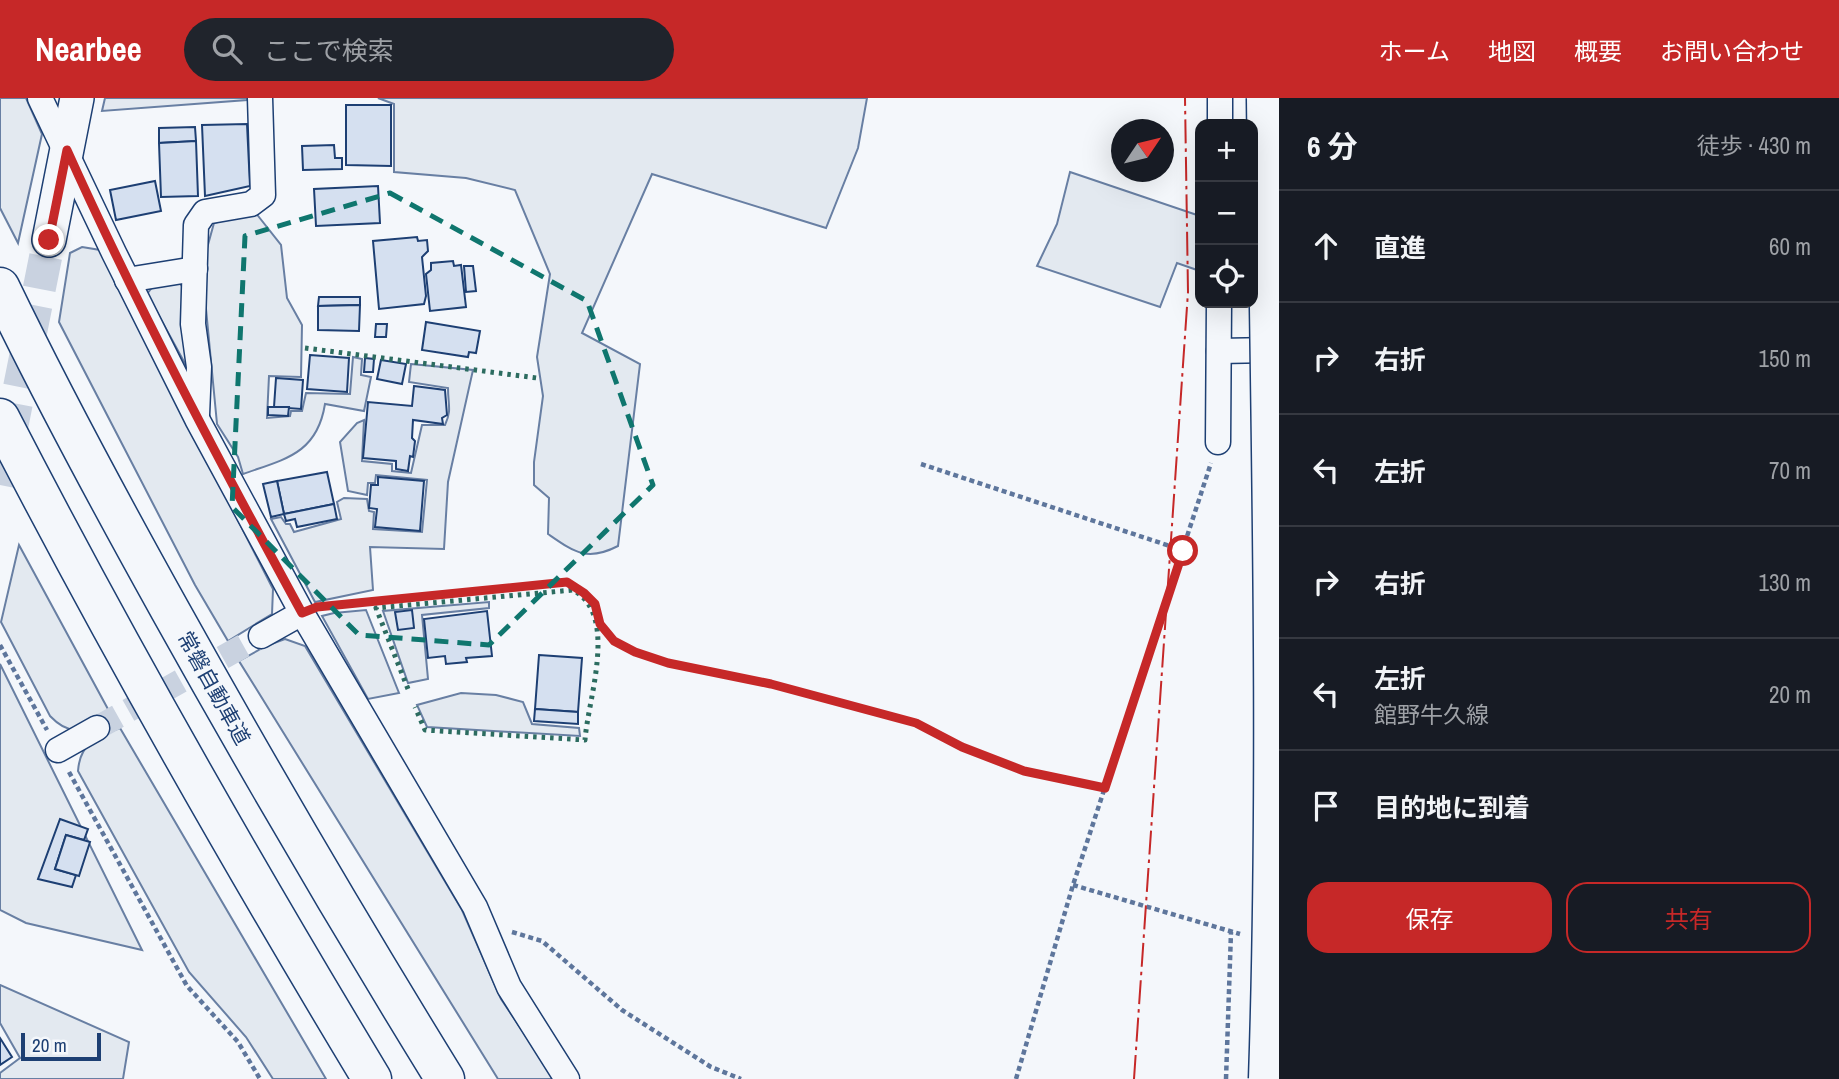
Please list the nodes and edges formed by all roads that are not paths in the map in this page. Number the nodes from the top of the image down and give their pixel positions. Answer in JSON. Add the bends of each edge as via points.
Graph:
{"nodes":[{"id":1,"x":40,"y":98,"type":"edge"},
{"id":2,"x":77,"y":98,"type":"edge"},
{"id":3,"x":260,"y":98,"type":"edge"},
{"id":4,"x":1220,"y":98,"type":"edge"},
{"id":5,"x":1266,"y":98,"type":"edge"},
{"id":6,"x":1220,"y":119,"type":"edge"},
{"id":7,"x":67,"y":150,"type":"junction"},
{"id":8,"x":49,"y":240,"type":"tunnel mouth"},
{"id":9,"x":195,"y":269,"type":"junction"},
{"id":10,"x":127,"y":280,"type":"junction"},
{"id":11,"x":0,"y":287,"type":"edge"},
{"id":12,"x":1219,"y":308,"type":"edge"},
{"id":13,"x":1279,"y":350,"type":"edge"},
{"id":14,"x":1219,"y":351,"type":"junction"},
{"id":15,"x":0,"y":418,"type":"edge"},
{"id":16,"x":197,"y":419,"type":"junction"},
{"id":17,"x":1218,"y":442,"type":"road end"},
{"id":18,"x":302,"y":613,"type":"junction"},
{"id":19,"x":261,"y":636,"type":"tunnel mouth"},
{"id":20,"x":97,"y":728,"type":"tunnel mouth"},
{"id":21,"x":58,"y":750,"type":"road end"},
{"id":22,"x":372,"y":1079,"type":"edge"},
{"id":23,"x":445,"y":1079,"type":"edge"},
{"id":24,"x":567,"y":1079,"type":"edge"},
{"id":25,"x":1268,"y":1079,"type":"edge"}],
"edges":[{"from":1,"to":7,"type":"street"},
{"from":2,"to":7,"type":"main road"},
{"from":3,"to":9,"type":"street","via":[[263,195],[251,204],[205,212],[196,225]]},
{"from":4,"to":6,"type":"street"},
{"from":5,"to":25,"type":"highway","bridge":true,"via":[[1273,715]]},
{"from":7,"to":8,"type":"main road"},
{"from":7,"to":10,"type":"street"},
{"from":9,"to":10,"type":"street"},
{"from":9,"to":16,"type":"street"},
{"from":10,"to":16,"type":"street"},
{"from":11,"to":23,"type":"highway","name":"常磐自動車道","via":[[120,519],[246,747]]},
{"from":12,"to":14,"type":"street"},
{"from":13,"to":14,"type":"street"},
{"from":14,"to":17,"type":"street"},
{"from":15,"to":22,"type":"highway","via":[[192,776]]},
{"from":16,"to":18,"type":"street"},
{"from":18,"to":19,"type":"street"},
{"from":18,"to":24,"type":"street","via":[[475,907],[509,987]]},
{"from":20,"to":21,"type":"street"}]}
